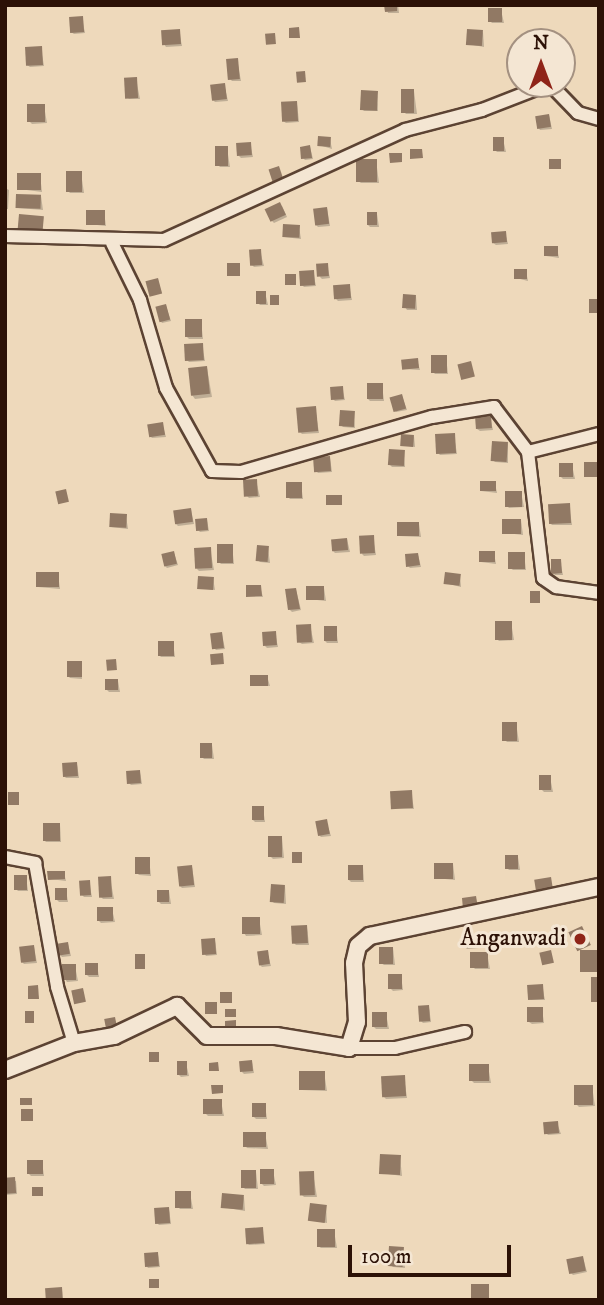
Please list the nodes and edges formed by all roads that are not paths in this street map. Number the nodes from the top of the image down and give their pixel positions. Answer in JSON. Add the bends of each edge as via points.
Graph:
{"nodes":[{"id":1,"x":506,"y":98,"type":"edge"},
{"id":2,"x":563,"y":98,"type":"edge"},
{"id":3,"x":599,"y":119,"type":"edge"},
{"id":4,"x":5,"y":236,"type":"edge"},
{"id":5,"x":112,"y":243,"type":"junction"},
{"id":6,"x":599,"y":434,"type":"edge"},
{"id":7,"x":528,"y":452,"type":"junction"},
{"id":8,"x":599,"y":593,"type":"edge"},
{"id":9,"x":5,"y":857,"type":"edge"},
{"id":10,"x":599,"y":887,"type":"edge"},
{"id":11,"x":465,"y":1032,"type":"dead end"},
{"id":12,"x":74,"y":1043,"type":"junction"},
{"id":13,"x":349,"y":1048,"type":"junction"},
{"id":14,"x":5,"y":1070,"type":"edge"}],
"edges":[{"from":1,"to":5,"type":"street","via":[[405,130],[164,240]]},
{"from":2,"to":3,"type":"street","via":[[578,113]]},
{"from":4,"to":5,"type":"street","via":[[76,235]]},
{"from":5,"to":7,"type":"street","via":[[140,300],[166,388],[212,471],[293,460],[482,405],[494,407]]},
{"from":6,"to":7,"type":"street"},
{"from":7,"to":8,"type":"street","via":[[543,578],[556,587]]},
{"from":9,"to":12,"type":"street","via":[[35,863],[57,987]]},
{"from":10,"to":13,"type":"street","via":[[370,936],[358,946],[354,963],[357,1022]]},
{"from":11,"to":13,"type":"street","via":[[395,1048]]},
{"from":12,"to":13,"type":"street","via":[[114,1036],[177,1006],[207,1036],[276,1036]]},
{"from":12,"to":14,"type":"street"}]}
